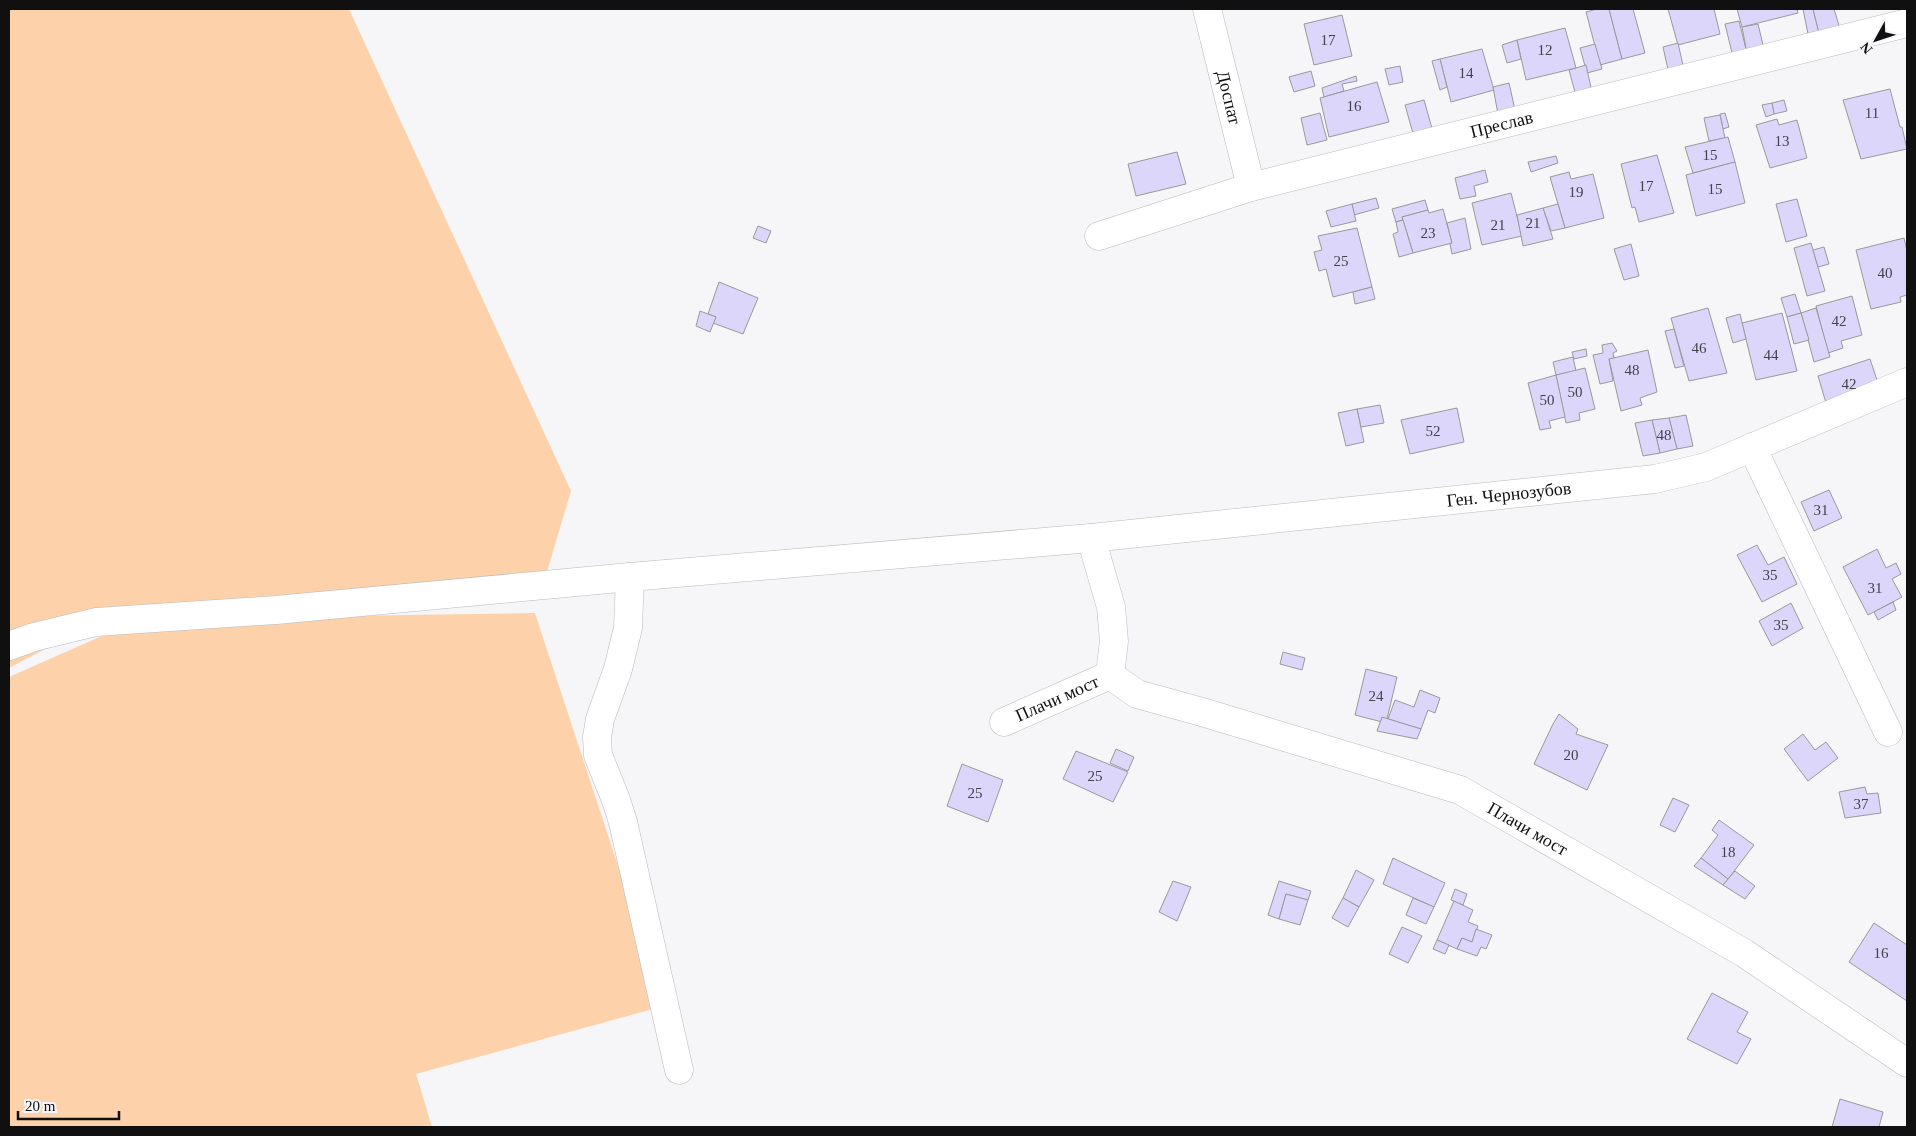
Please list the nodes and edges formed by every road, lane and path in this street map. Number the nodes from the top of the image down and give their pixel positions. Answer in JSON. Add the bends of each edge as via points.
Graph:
{"nodes":[{"id":1,"x":1207,"y":9,"type":"edge"},
{"id":2,"x":1907,"y":23,"type":"edge"},
{"id":3,"x":1251,"y":187,"type":"junction"},
{"id":4,"x":1099,"y":236,"type":"dead end"},
{"id":5,"x":1907,"y":382,"type":"edge"},
{"id":6,"x":1752,"y":447,"type":"junction"},
{"id":7,"x":1091,"y":538,"type":"junction"},
{"id":8,"x":630,"y":577,"type":"junction"},
{"id":9,"x":9,"y":646,"type":"edge"},
{"id":10,"x":1110,"y":675,"type":"junction"},
{"id":11,"x":1004,"y":722,"type":"dead end"},
{"id":12,"x":1888,"y":732,"type":"dead end"},
{"id":13,"x":1907,"y":1062,"type":"edge"},
{"id":14,"x":679,"y":1070,"type":"dead end"}],
"edges":[{"from":1,"to":3,"type":"street","name":"Доспат"},
{"from":2,"to":3,"type":"street","name":"Преслав"},
{"from":3,"to":4,"type":"street","name":"Преслав"},
{"from":5,"to":6,"type":"street","name":"Ген. Чернозубов"},
{"from":6,"to":7,"type":"street","name":"Ген. Чернозубов","via":[[1706,467],[1654,479]]},
{"from":6,"to":12,"type":"street"},
{"from":7,"to":8,"type":"street","name":"Ген. Чернозубов"},
{"from":7,"to":10,"type":"street","name":"Плачи мост","via":[[1110,607],[1114,641]]},
{"from":8,"to":9,"type":"street","name":"Ген. Чернозубов","via":[[276,610],[96,622]]},
{"from":8,"to":14,"type":"street","via":[[628,628],[600,719],[598,755],[623,822]]},
{"from":10,"to":11,"type":"street","name":"Плачи мост"},
{"from":10,"to":13,"type":"street","name":"Плачи мост","via":[[1138,694],[1460,790],[1744,953]]}]}
